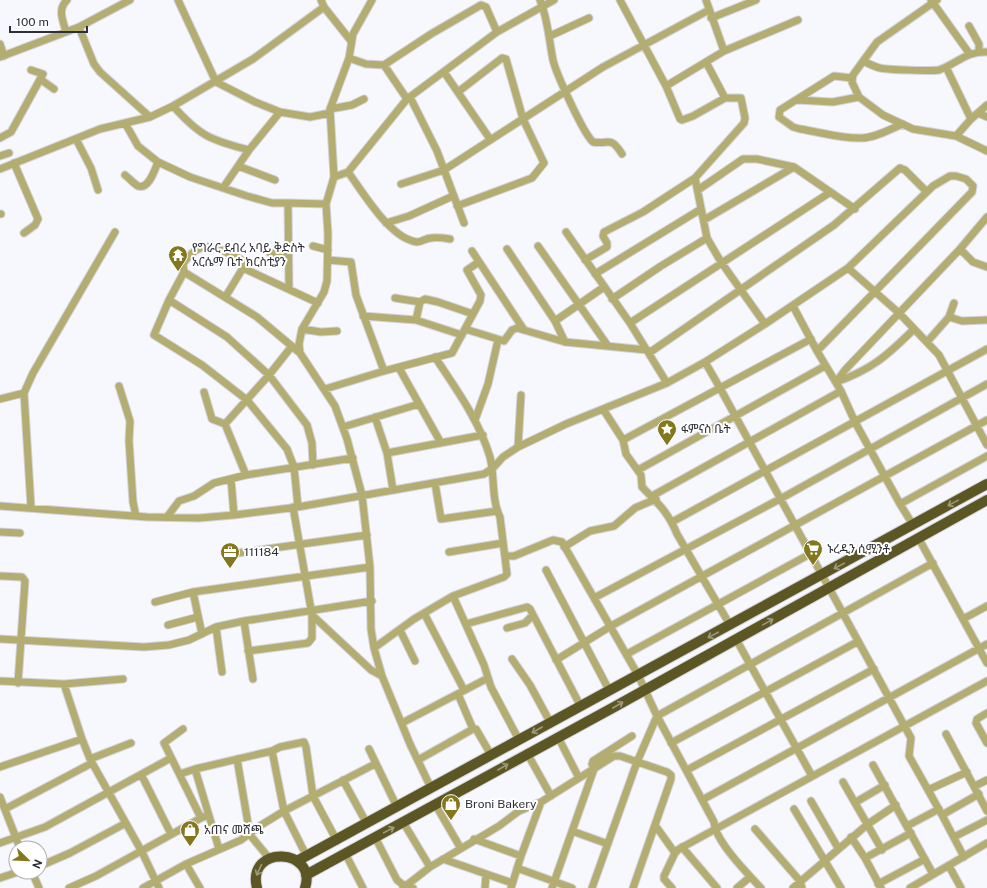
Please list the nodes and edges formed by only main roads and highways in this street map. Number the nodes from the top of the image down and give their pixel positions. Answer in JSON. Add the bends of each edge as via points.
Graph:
{"nodes":[{"id":1,"x":987,"y":484,"type":"edge"},
{"id":2,"x":987,"y":500,"type":"edge"},
{"id":3,"x":297,"y":861,"type":"junction"},
{"id":4,"x":306,"y":875,"type":"junction"},
{"id":5,"x":255,"y":887,"type":"edge"},
{"id":6,"x":305,"y":888,"type":"edge"}],
"edges":[{"from":1,"to":3,"type":"highway","one_way":true},
{"from":4,"to":2,"type":"highway","one_way":true},
{"from":3,"to":4,"type":"highway"},
{"from":3,"to":5,"type":"highway","one_way":true,"via":[[284,855],[269,858],[258,870]]},
{"from":4,"to":6,"type":"highway"}]}
